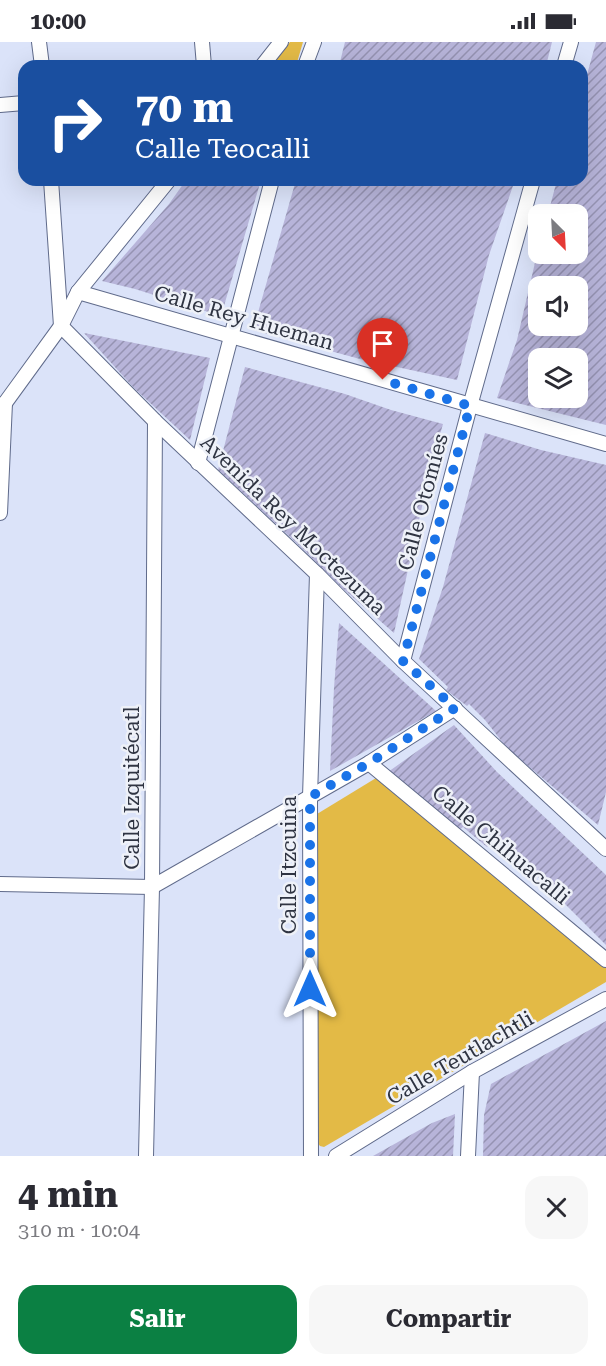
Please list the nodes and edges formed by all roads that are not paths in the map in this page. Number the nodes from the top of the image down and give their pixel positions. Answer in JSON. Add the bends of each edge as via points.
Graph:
{"nodes":[{"id":1,"x":39,"y":42,"type":"edge"},
{"id":2,"x":202,"y":42,"type":"edge"},
{"id":3,"x":281,"y":42,"type":"edge"},
{"id":4,"x":314,"y":42,"type":"edge"},
{"id":5,"x":571,"y":42,"type":"edge"},
{"id":6,"x":41,"y":60,"type":"edge"},
{"id":7,"x":204,"y":60,"type":"edge"},
{"id":8,"x":267,"y":60,"type":"edge"},
{"id":9,"x":307,"y":60,"type":"edge"},
{"id":10,"x":566,"y":60,"type":"edge"},
{"id":11,"x":18,"y":104,"type":"edge"},
{"id":12,"x":0,"y":105,"type":"edge"},
{"id":13,"x":51,"y":186,"type":"edge"},
{"id":14,"x":164,"y":186,"type":"edge"},
{"id":15,"x":270,"y":186,"type":"edge"},
{"id":16,"x":531,"y":186,"type":"edge"},
{"id":17,"x":78,"y":292,"type":"junction"},
{"id":18,"x":61,"y":326,"type":"junction"},
{"id":19,"x":230,"y":336,"type":"junction"},
{"id":20,"x":2,"y":406,"type":"edge"},
{"id":21,"x":470,"y":406,"type":"junction"},
{"id":22,"x":154,"y":421,"type":"junction"},
{"id":23,"x":606,"y":444,"type":"edge"},
{"id":24,"x":198,"y":463,"type":"junction"},
{"id":25,"x":0,"y":513,"type":"edge"},
{"id":26,"x":317,"y":574,"type":"junction"},
{"id":27,"x":403,"y":661,"type":"junction"},
{"id":28,"x":455,"y":708,"type":"junction"},
{"id":29,"x":369,"y":763,"type":"junction"},
{"id":30,"x":310,"y":797,"type":"junction"},
{"id":31,"x":606,"y":849,"type":"edge"},
{"id":32,"x":0,"y":884,"type":"edge"},
{"id":33,"x":152,"y":887,"type":"junction"},
{"id":34,"x":606,"y":960,"type":"edge"},
{"id":35,"x":606,"y":999,"type":"edge"},
{"id":36,"x":472,"y":1072,"type":"junction"},
{"id":37,"x":146,"y":1156,"type":"edge"},
{"id":38,"x":311,"y":1156,"type":"edge"},
{"id":39,"x":336,"y":1156,"type":"edge"},
{"id":40,"x":468,"y":1156,"type":"edge"}],
"edges":[{"from":1,"to":6,"type":"street"},
{"from":2,"to":7,"type":"street"},
{"from":3,"to":8,"type":"street"},
{"from":4,"to":9,"type":"street"},
{"from":5,"to":10,"type":"street"},
{"from":11,"to":12,"type":"street"},
{"from":13,"to":18,"type":"street"},
{"from":14,"to":17,"type":"street"},
{"from":15,"to":19,"type":"street"},
{"from":16,"to":21,"type":"street","name":"Calle Otomíes"},
{"from":17,"to":18,"type":"street"},
{"from":17,"to":19,"type":"street","name":"Calle Rey Hueman"},
{"from":18,"to":20,"type":"street"},
{"from":18,"to":22,"type":"street","name":"Avenida Rey Moctezuma"},
{"from":19,"to":21,"type":"street","name":"Calle Rey Hueman"},
{"from":19,"to":24,"type":"street"},
{"from":20,"to":25,"type":"street"},
{"from":21,"to":23,"type":"street","name":"Calle Rey Hueman"},
{"from":21,"to":27,"type":"street","name":"Calle Otomíes"},
{"from":22,"to":24,"type":"street","name":"Avenida Rey Moctezuma"},
{"from":22,"to":33,"type":"street","name":"Calle Izquitécatl"},
{"from":24,"to":26,"type":"street","name":"Avenida Rey Moctezuma"},
{"from":26,"to":27,"type":"street","name":"Avenida Rey Moctezuma"},
{"from":26,"to":30,"type":"street","name":"Calle Itzcuina"},
{"from":27,"to":28,"type":"street","name":"Avenida Rey Moctezuma"},
{"from":28,"to":29,"type":"street"},
{"from":28,"to":31,"type":"street","name":"Avenida Rey Moctezuma"},
{"from":29,"to":30,"type":"street"},
{"from":29,"to":34,"type":"street","name":"Calle Chihuacalli"},
{"from":30,"to":33,"type":"street"},
{"from":30,"to":38,"type":"street","name":"Calle Itzcuina"},
{"from":32,"to":33,"type":"street"},
{"from":33,"to":37,"type":"street","name":"Calle Izquitécatl"},
{"from":35,"to":36,"type":"street","name":"Calle Teutlachtli"},
{"from":36,"to":39,"type":"street","name":"Calle Teutlachtli"},
{"from":36,"to":40,"type":"street"}]}
